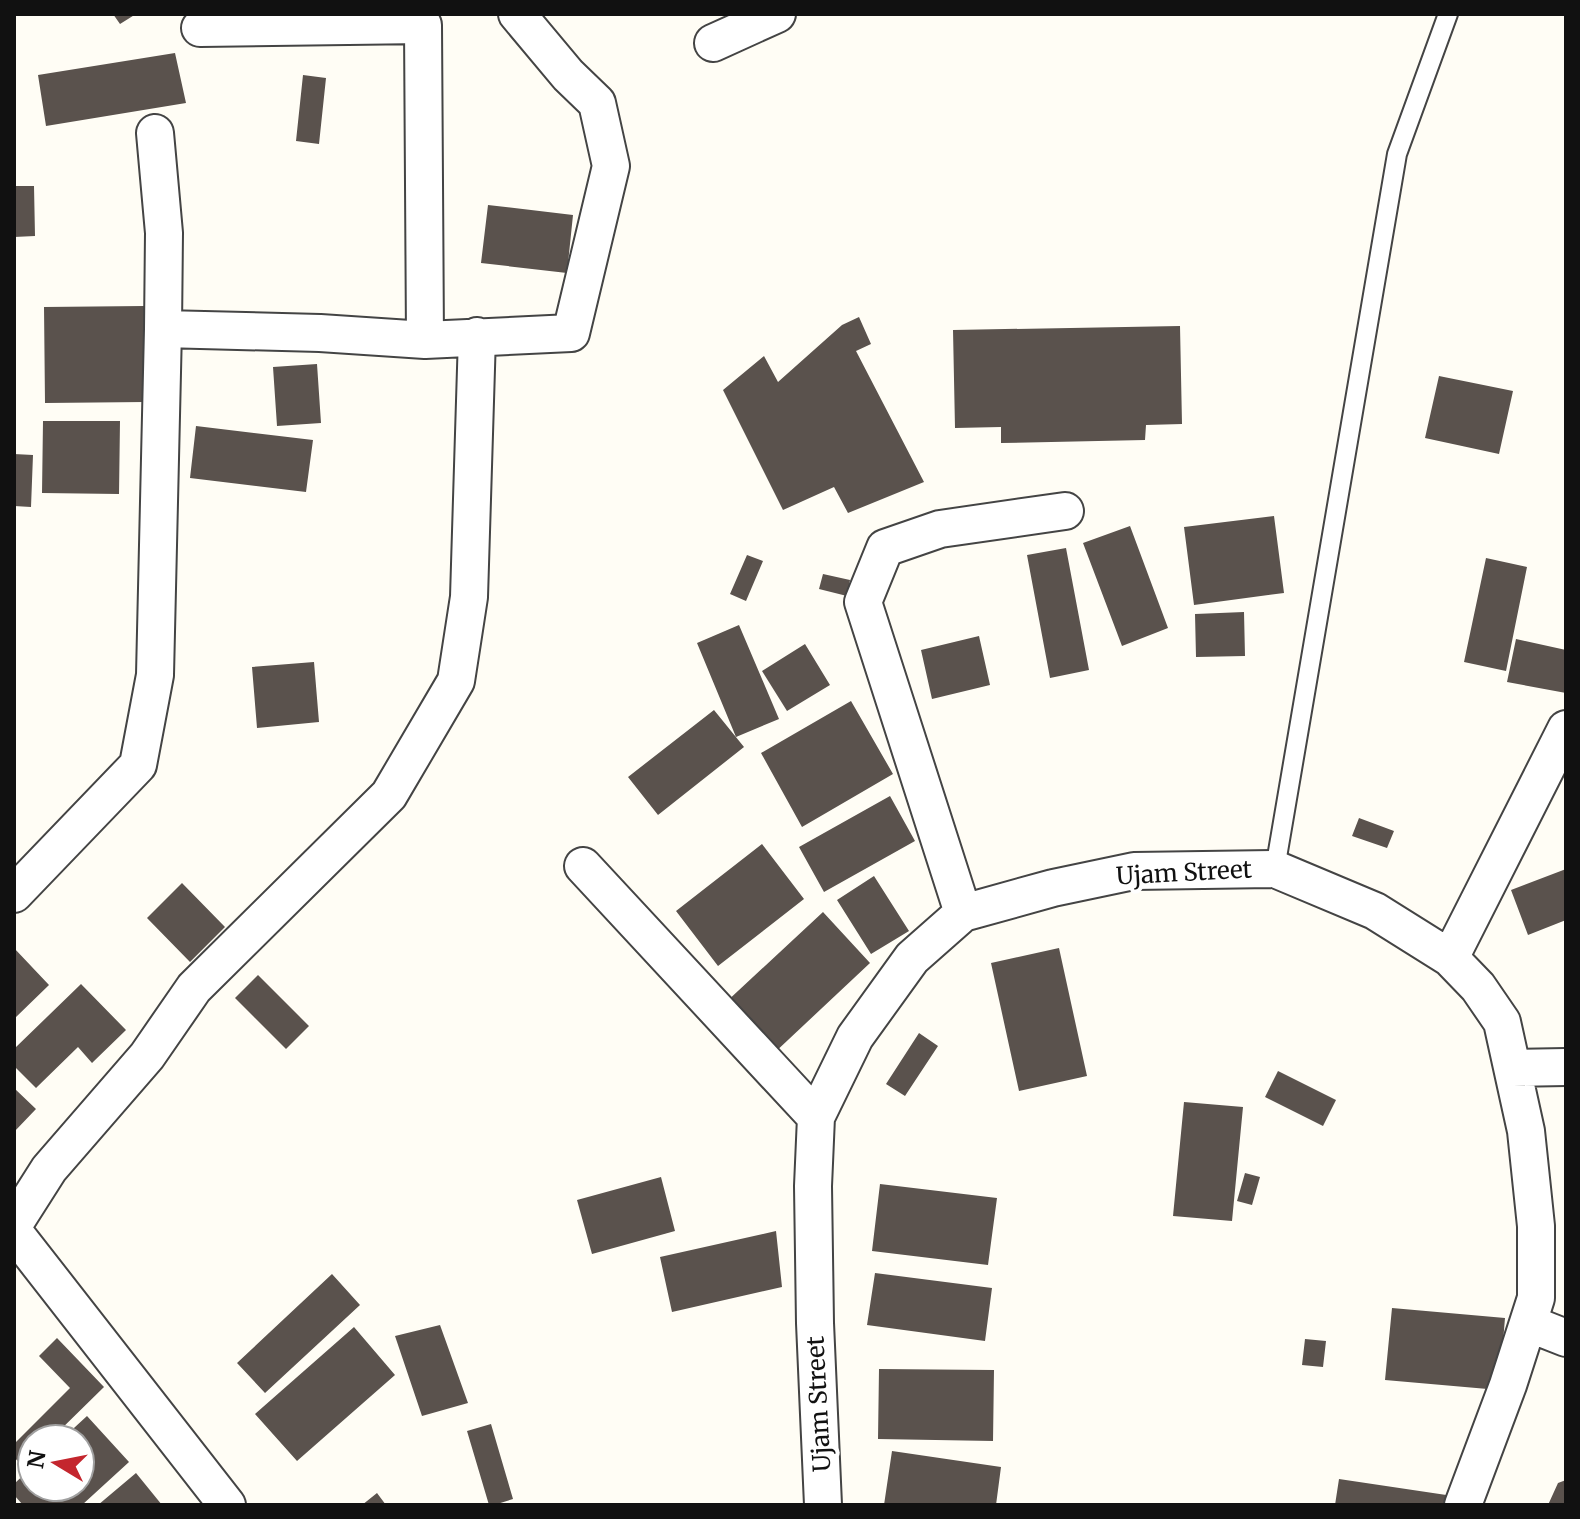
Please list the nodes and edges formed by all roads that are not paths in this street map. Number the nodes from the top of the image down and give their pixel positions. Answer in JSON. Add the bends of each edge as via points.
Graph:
{"nodes":[{"id":1,"x":517,"y":14,"type":"edge"},
{"id":2,"x":777,"y":14,"type":"edge"},
{"id":3,"x":1448,"y":14,"type":"edge"},
{"id":4,"x":436,"y":19,"type":"edge"},
{"id":5,"x":200,"y":28,"type":"dead end"},
{"id":6,"x":713,"y":43,"type":"dead end"},
{"id":7,"x":155,"y":133,"type":"dead end"},
{"id":8,"x":163,"y":329,"type":"junction"},
{"id":9,"x":477,"y":336,"type":"junction"},
{"id":10,"x":425,"y":340,"type":"junction"},
{"id":11,"x":1065,"y":511,"type":"dead end"},
{"id":12,"x":1566,"y":729,"type":"edge"},
{"id":13,"x":583,"y":866,"type":"dead end"},
{"id":14,"x":1275,"y":869,"type":"junction"},
{"id":15,"x":14,"y":894,"type":"edge"},
{"id":16,"x":963,"y":913,"type":"junction"},
{"id":17,"x":1450,"y":958,"type":"junction"},
{"id":18,"x":1566,"y":1067,"type":"edge"},
{"id":19,"x":1513,"y":1068,"type":"junction"},
{"id":20,"x":816,"y":1117,"type":"junction"},
{"id":21,"x":14,"y":1224,"type":"edge"},
{"id":22,"x":14,"y":1232,"type":"edge"},
{"id":23,"x":1528,"y":1323,"type":"junction"},
{"id":24,"x":1566,"y":1338,"type":"edge"},
{"id":25,"x":227,"y":1505,"type":"edge"},
{"id":26,"x":823,"y":1505,"type":"edge"},
{"id":27,"x":1463,"y":1505,"type":"edge"}],
"edges":[{"from":1,"to":9,"type":"street","via":[[597,103],[611,166],[571,333]]},
{"from":2,"to":6,"type":"street"},
{"from":3,"to":14,"type":"lane","via":[[1397,154]]},
{"from":4,"to":5,"type":"street"},
{"from":4,"to":10,"type":"street"},
{"from":7,"to":8,"type":"street","via":[[164,233]]},
{"from":8,"to":10,"type":"street"},
{"from":8,"to":15,"type":"street","via":[[155,675],[138,765]]},
{"from":9,"to":10,"type":"street"},
{"from":9,"to":21,"type":"street","via":[[469,597],[456,681],[389,795],[194,988],[147,1056],[49,1169]]},
{"from":11,"to":16,"type":"street","via":[[940,529],[885,548],[863,602]]},
{"from":12,"to":17,"type":"street"},
{"from":13,"to":20,"type":"street"},
{"from":14,"to":16,"type":"street","name":"Ujam Street","via":[[1134,871]]},
{"from":14,"to":17,"type":"street","name":"Ujam Street","via":[[1375,911]]},
{"from":16,"to":20,"type":"street","name":"Ujam Street","via":[[912,958],[855,1037]]},
{"from":17,"to":19,"type":"street","name":"Ujam Street","via":[[1502,1022]]},
{"from":18,"to":19,"type":"street"},
{"from":19,"to":23,"type":"street","name":"Ujam Street","via":[[1536,1226],[1536,1298]]},
{"from":20,"to":26,"type":"street","name":"Ujam Street","via":[[815,1323]]},
{"from":22,"to":25,"type":"street"},
{"from":23,"to":24,"type":"street"},
{"from":23,"to":27,"type":"street","name":"Ujam Street"}]}
